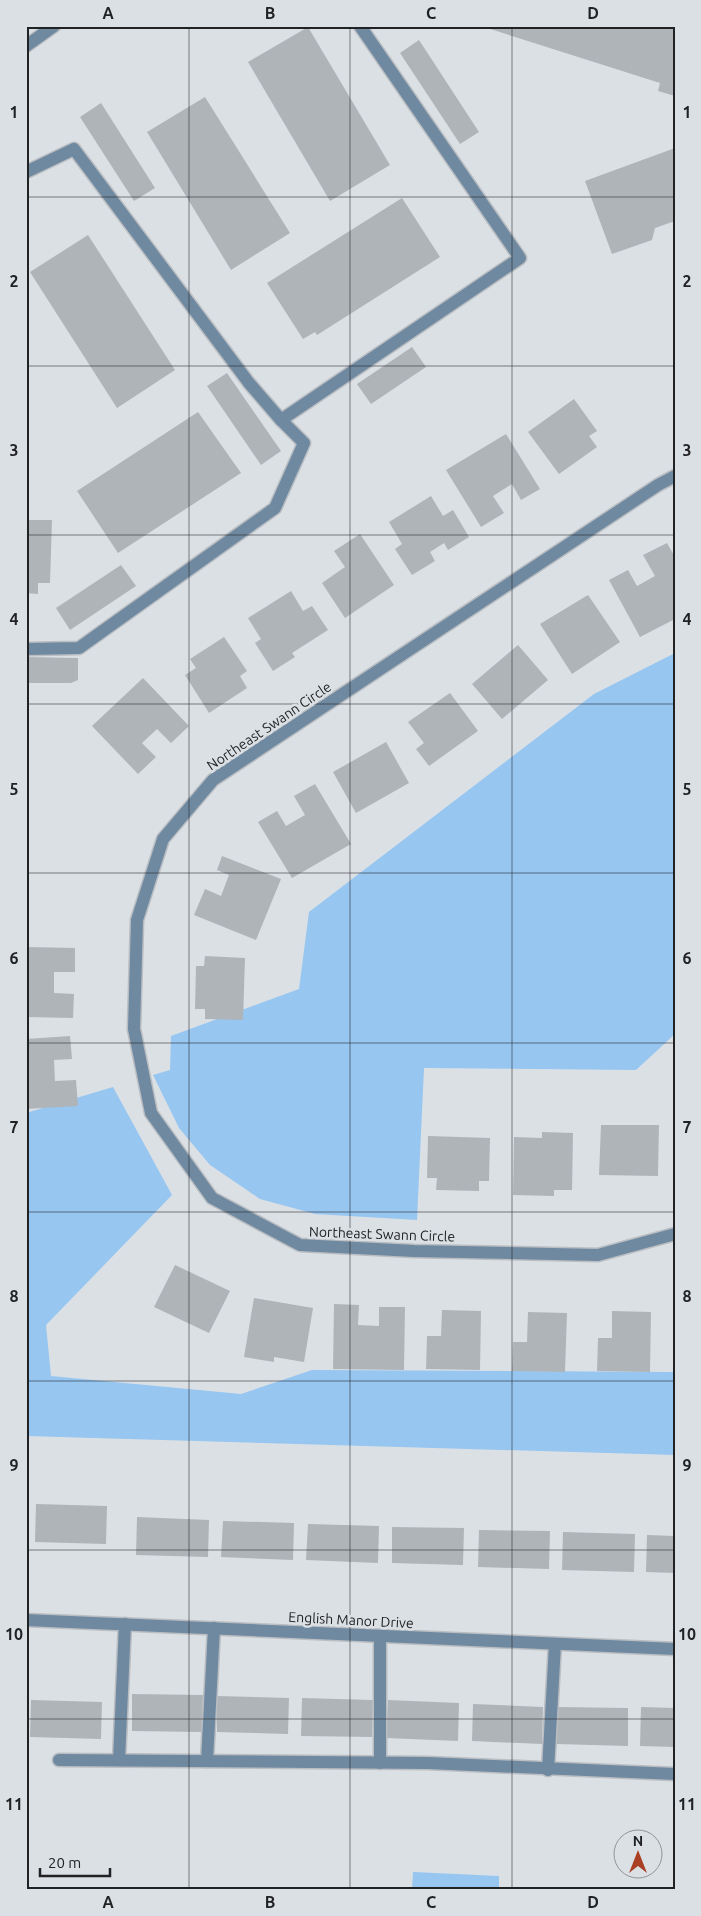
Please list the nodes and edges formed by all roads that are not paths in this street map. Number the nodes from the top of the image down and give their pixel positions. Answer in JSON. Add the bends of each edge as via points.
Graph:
{"nodes":[{"id":1,"x":54,"y":26,"type":"edge"},
{"id":2,"x":360,"y":26,"type":"edge"},
{"id":3,"x":26,"y":46,"type":"edge"},
{"id":4,"x":26,"y":172,"type":"edge"},
{"id":5,"x":281,"y":420,"type":"junction"},
{"id":6,"x":675,"y":476,"type":"edge"},
{"id":7,"x":26,"y":648,"type":"edge"},
{"id":8,"x":675,"y":1234,"type":"edge"},
{"id":9,"x":26,"y":1620,"type":"edge"},
{"id":10,"x":125,"y":1624,"type":"junction"},
{"id":11,"x":214,"y":1628,"type":"junction"},
{"id":12,"x":380,"y":1636,"type":"junction"},
{"id":13,"x":555,"y":1644,"type":"junction"},
{"id":14,"x":675,"y":1649,"type":"edge"},
{"id":15,"x":59,"y":1760,"type":"dead end"},
{"id":16,"x":118,"y":1760,"type":"junction"},
{"id":17,"x":207,"y":1761,"type":"junction"},
{"id":18,"x":380,"y":1763,"type":"junction"},
{"id":19,"x":548,"y":1770,"type":"junction"},
{"id":20,"x":675,"y":1774,"type":"edge"}],
"edges":[{"from":1,"to":3,"type":"street"},
{"from":2,"to":5,"type":"street","via":[[520,258]]},
{"from":4,"to":5,"type":"street","via":[[74,149],[249,383]]},
{"from":5,"to":7,"type":"street","via":[[304,443],[275,508],[79,648]]},
{"from":6,"to":8,"type":"street","name":"Northeast Swann Circle","via":[[213,780],[163,838],[137,920],[134,1029],[151,1113],[212,1198],[300,1245],[414,1252],[598,1254]]},
{"from":9,"to":10,"type":"street","name":"English Manor Drive"},
{"from":10,"to":11,"type":"street","name":"English Manor Drive"},
{"from":10,"to":16,"type":"street"},
{"from":11,"to":12,"type":"street","name":"English Manor Drive"},
{"from":11,"to":17,"type":"street"},
{"from":12,"to":13,"type":"street","name":"English Manor Drive"},
{"from":12,"to":18,"type":"street"},
{"from":13,"to":14,"type":"street","name":"English Manor Drive"},
{"from":13,"to":19,"type":"street"},
{"from":15,"to":16,"type":"street"},
{"from":16,"to":17,"type":"street"},
{"from":17,"to":18,"type":"street"},
{"from":18,"to":19,"type":"street"},
{"from":19,"to":20,"type":"street"}]}
